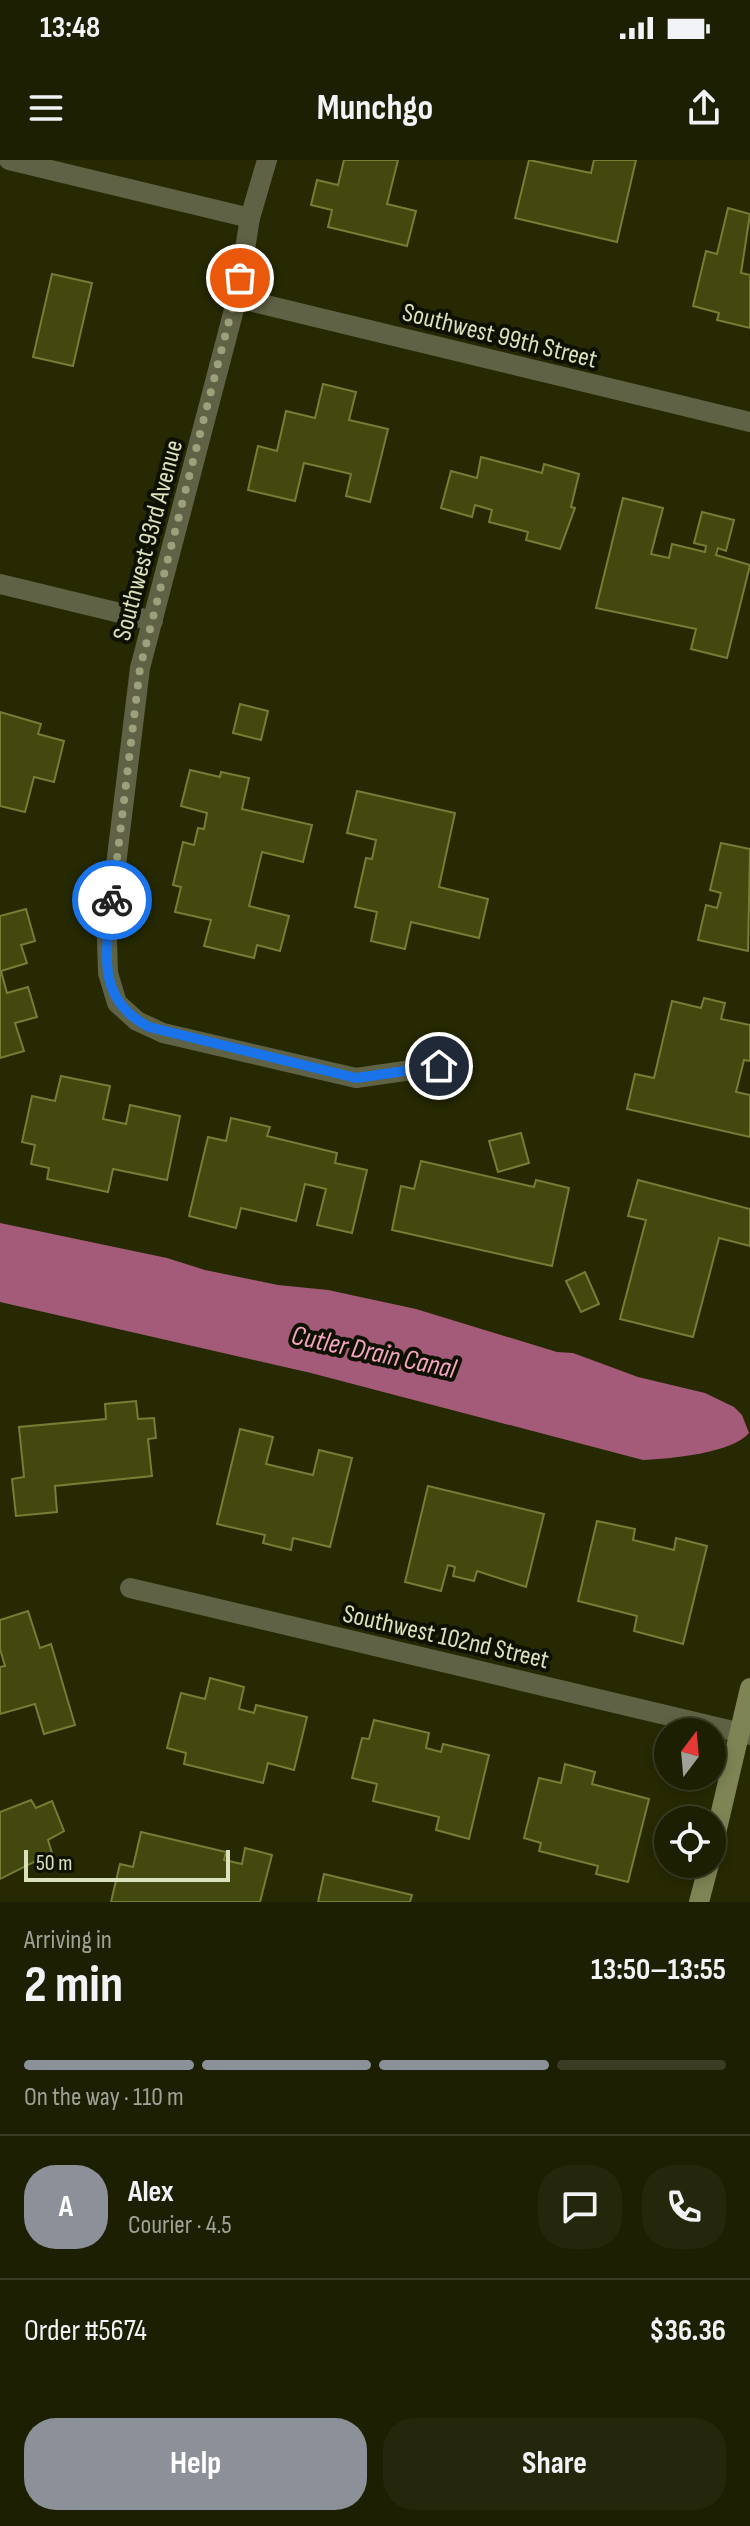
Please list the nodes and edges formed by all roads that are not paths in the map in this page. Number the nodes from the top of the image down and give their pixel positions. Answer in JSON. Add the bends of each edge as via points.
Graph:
{"nodes":[{"id":1,"x":9,"y":160,"type":"edge"},
{"id":2,"x":267,"y":160,"type":"edge"},
{"id":3,"x":250,"y":218,"type":"junction"},
{"id":4,"x":237,"y":298,"type":"junction"},
{"id":5,"x":750,"y":422,"type":"edge"},
{"id":6,"x":0,"y":584,"type":"edge"},
{"id":7,"x":153,"y":621,"type":"junction"},
{"id":8,"x":439,"y":1066,"type":"dead end"},
{"id":9,"x":130,"y":1588,"type":"dead end"},
{"id":10,"x":750,"y":1688,"type":"edge"},
{"id":11,"x":745,"y":1733,"type":"edge"},
{"id":12,"x":724,"y":1806,"type":"edge"},
{"id":13,"x":705,"y":1878,"type":"edge"},
{"id":14,"x":699,"y":1902,"type":"edge"}],
"edges":[{"from":1,"to":3,"type":"street"},
{"from":2,"to":3,"type":"street","name":"Southwest 93rd Avenue"},
{"from":3,"to":4,"type":"street","name":"Southwest 93rd Avenue"},
{"from":4,"to":5,"type":"street","name":"Southwest 99th Street"},
{"from":4,"to":7,"type":"street","name":"Southwest 93rd Avenue"},
{"from":6,"to":7,"type":"street"},
{"from":7,"to":8,"type":"street","name":"Southwest 93rd Avenue","via":[[140,668],[107,939],[108,973],[117,1003],[149,1027],[356,1078]]},
{"from":9,"to":11,"type":"street","name":"Southwest 102nd Street"},
{"from":10,"to":11,"type":"street"},
{"from":11,"to":12,"type":"street"},
{"from":13,"to":14,"type":"street"}]}
